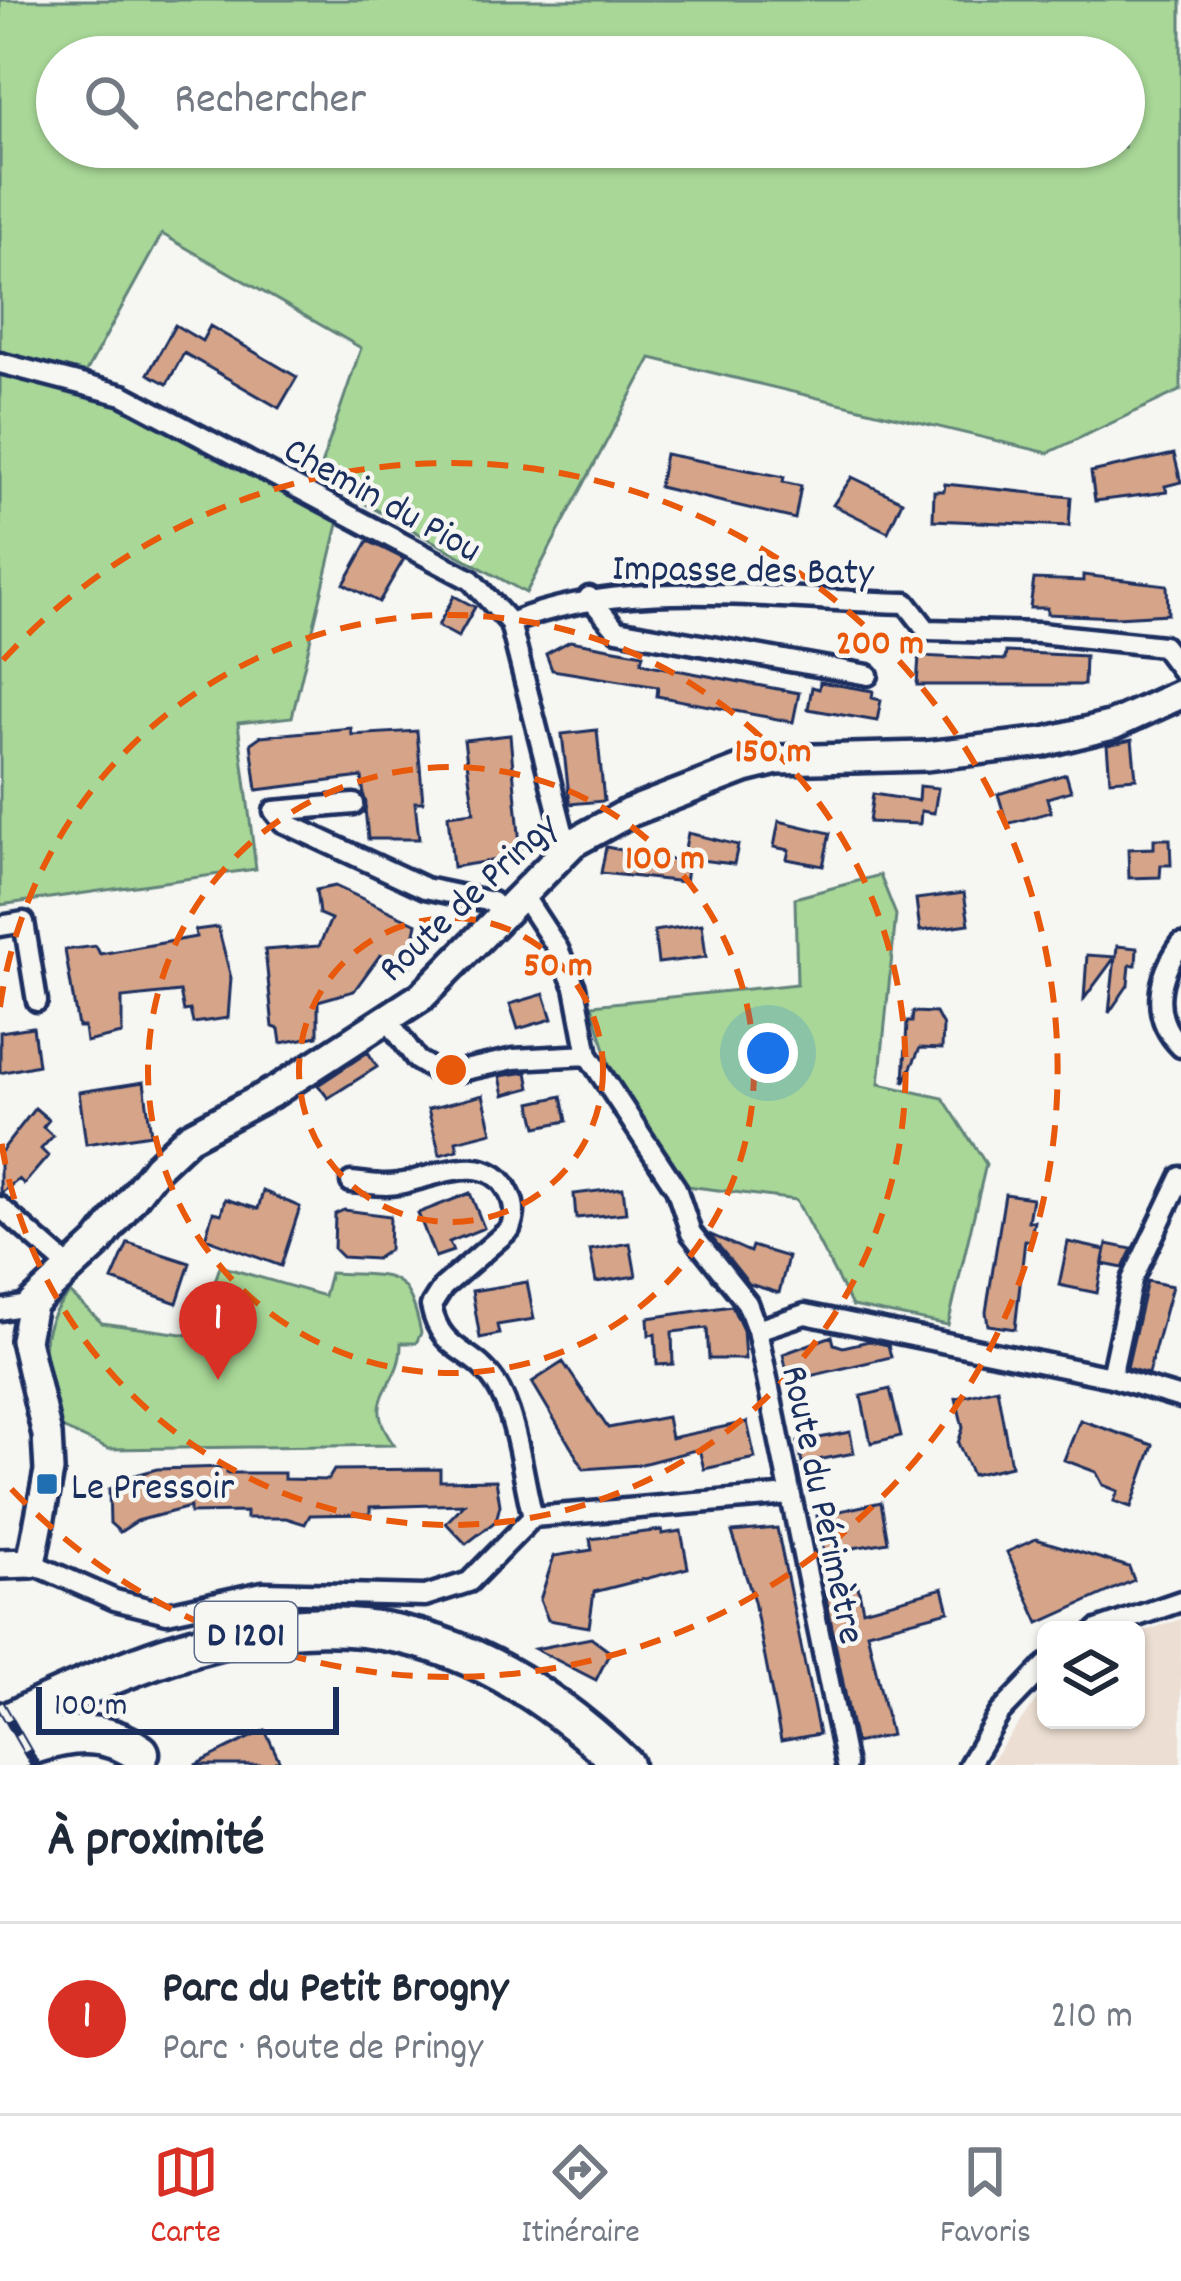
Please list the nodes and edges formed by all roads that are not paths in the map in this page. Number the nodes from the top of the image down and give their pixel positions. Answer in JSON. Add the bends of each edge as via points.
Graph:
{"nodes":[{"id":1,"x":0,"y":363,"type":"edge"},
{"id":2,"x":589,"y":597,"type":"junction"},
{"id":3,"x":510,"y":623,"type":"junction"},
{"id":4,"x":1181,"y":670,"type":"edge"},
{"id":5,"x":868,"y":675,"type":"dead end"},
{"id":6,"x":1181,"y":694,"type":"edge"},
{"id":7,"x":354,"y":803,"type":"dead end"},
{"id":8,"x":573,"y":842,"type":"junction"},
{"id":9,"x":513,"y":904,"type":"junction"},
{"id":10,"x":0,"y":926,"type":"edge"},
{"id":11,"x":1181,"y":944,"type":"edge"},
{"id":12,"x":37,"y":1001,"type":"dead end"},
{"id":13,"x":388,"y":1020,"type":"junction"},
{"id":14,"x":1181,"y":1047,"type":"edge"},
{"id":15,"x":588,"y":1055,"type":"junction"},
{"id":16,"x":1181,"y":1177,"type":"edge"},
{"id":17,"x":351,"y":1182,"type":"dead end"},
{"id":18,"x":0,"y":1207,"type":"edge"},
{"id":19,"x":72,"y":1270,"type":"junction"},
{"id":20,"x":32,"y":1304,"type":"junction"},
{"id":21,"x":0,"y":1310,"type":"edge"},
{"id":22,"x":757,"y":1330,"type":"junction"},
{"id":23,"x":1111,"y":1377,"type":"junction"},
{"id":24,"x":1181,"y":1398,"type":"edge"},
{"id":25,"x":790,"y":1495,"type":"junction"},
{"id":26,"x":533,"y":1517,"type":"junction"},
{"id":27,"x":31,"y":1563,"type":"junction"},
{"id":28,"x":0,"y":1564,"type":"edge"},
{"id":29,"x":1181,"y":1601,"type":"edge"},
{"id":30,"x":1123,"y":1621,"type":"edge"},
{"id":31,"x":502,"y":1669,"type":"junction"},
{"id":32,"x":1037,"y":1674,"type":"edge"},
{"id":33,"x":0,"y":1737,"type":"edge"},
{"id":34,"x":148,"y":1759,"type":"edge"},
{"id":35,"x":602,"y":1765,"type":"edge"},
{"id":36,"x":624,"y":1765,"type":"edge"},
{"id":37,"x":644,"y":1765,"type":"edge"},
{"id":38,"x":846,"y":1765,"type":"edge"},
{"id":39,"x":969,"y":1765,"type":"edge"}],
"edges":[{"from":1,"to":3,"type":"street","name":"Chemin du Piou","via":[[123,395],[446,565],[497,603]]},
{"from":2,"to":3,"type":"street","name":"Impasse des Baty"},
{"from":2,"to":4,"type":"street","name":"Impasse des Baty","via":[[906,603],[927,630],[1163,646]]},
{"from":2,"to":5,"type":"street","via":[[617,630]]},
{"from":3,"to":8,"type":"street","via":[[563,831]]},
{"from":6,"to":8,"type":"street","name":"Route de Pringy","via":[[1113,725],[1044,742],[926,756],[777,760],[628,812]]},
{"from":7,"to":9,"type":"street","via":[[274,811],[425,888]]},
{"from":8,"to":9,"type":"street","name":"Route de Pringy"},
{"from":9,"to":13,"type":"street","name":"Route de Pringy","via":[[445,978]]},
{"from":9,"to":15,"type":"street","via":[[558,949]]},
{"from":10,"to":12,"type":"street","via":[[24,922]]},
{"from":11,"to":14,"type":"street","via":[[1161,974],[1159,1010]]},
{"from":13,"to":15,"type":"street","via":[[417,1060],[442,1075],[514,1058]]},
{"from":13,"to":19,"type":"street","name":"Route de Pringy","via":[[189,1137]]},
{"from":15,"to":22,"type":"street"},
{"from":16,"to":23,"type":"street","via":[[1132,1280]]},
{"from":17,"to":26,"type":"street","via":[[396,1185],[482,1169],[506,1185],[514,1216],[502,1240],[443,1286],[431,1306],[446,1342],[477,1363],[503,1398]]},
{"from":18,"to":19,"type":"street"},
{"from":19,"to":20,"type":"street","name":"Route de Pringy"},
{"from":20,"to":21,"type":"street","name":"Route de Pringy"},
{"from":20,"to":27,"type":"street","via":[[25,1340],[49,1471]]},
{"from":22,"to":23,"type":"street","name":"Route du Périmètre","via":[[806,1314]]},
{"from":22,"to":25,"type":"street","name":"Route du Périmètre"},
{"from":23,"to":24,"type":"street","name":"Route du Périmètre"},
{"from":25,"to":26,"type":"street"},
{"from":25,"to":38,"type":"street","name":"Route du Périmètre"},
{"from":26,"to":27,"type":"street","via":[[469,1582],[425,1596],[263,1592],[167,1612],[115,1600]]},
{"from":27,"to":28,"type":"street"},
{"from":29,"to":30,"type":"street"},
{"from":31,"to":33,"type":"highway","number":"D 1201","via":[[406,1636],[279,1628],[158,1656]]},
{"from":31,"to":36,"type":"highway","number":"D 1201"},
{"from":31,"to":37,"type":"highway","via":[[570,1701]]},
{"from":32,"to":39,"type":"street","via":[[1000,1713]]},
{"from":33,"to":34,"type":"highway","via":[[84,1734],[119,1740]]},
{"from":33,"to":35,"type":"highway","number":"D 1201","via":[[191,1666],[329,1648],[407,1658],[478,1681],[553,1722]]}]}
